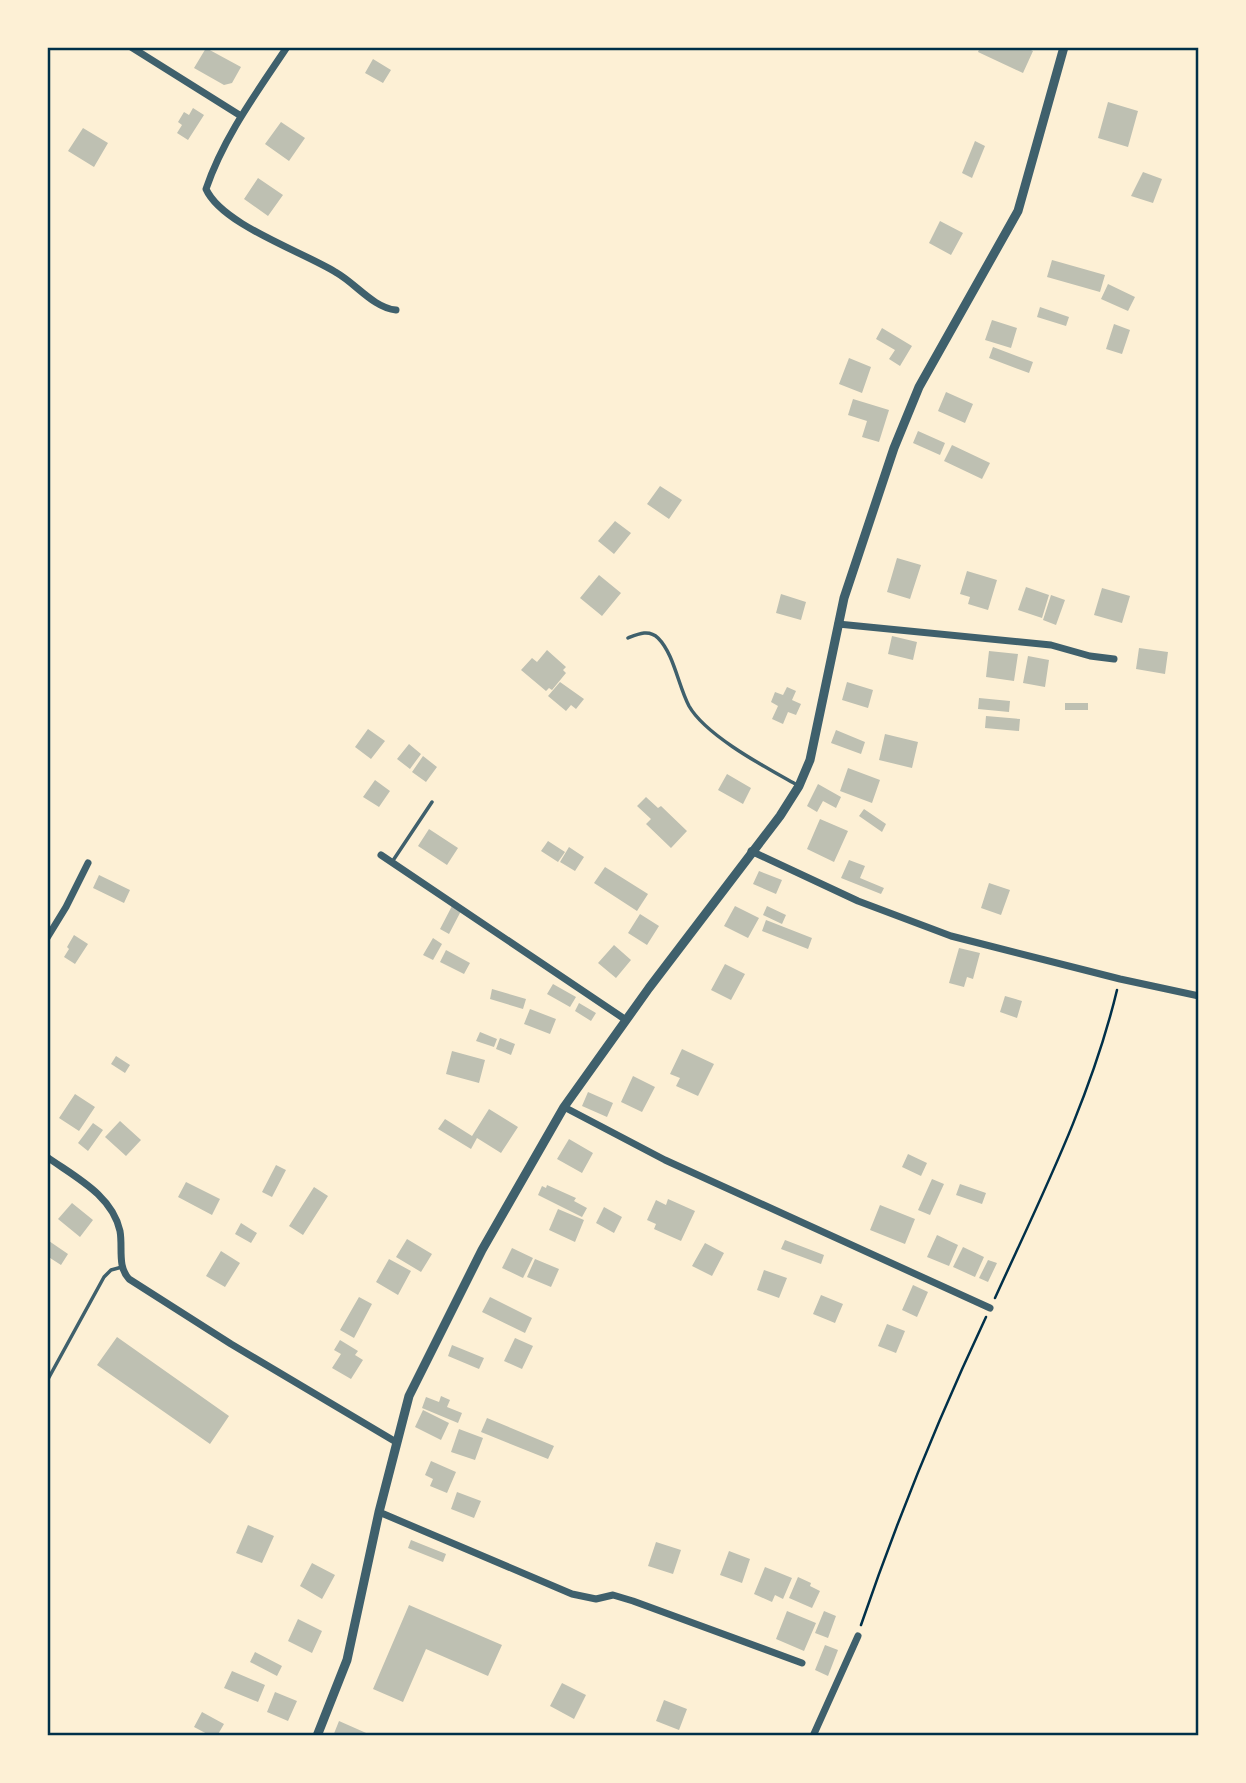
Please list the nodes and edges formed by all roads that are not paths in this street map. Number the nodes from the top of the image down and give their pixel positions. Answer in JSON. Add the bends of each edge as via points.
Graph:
{"nodes":[{"id":1,"x":131,"y":47,"type":"edge"},
{"id":2,"x":287,"y":47,"type":"edge"},
{"id":3,"x":1063,"y":47,"type":"edge"},
{"id":4,"x":241,"y":116,"type":"junction"},
{"id":5,"x":396,"y":310,"type":"dead end"},
{"id":6,"x":838,"y":624,"type":"junction"},
{"id":7,"x":628,"y":638,"type":"dead end"},
{"id":8,"x":1114,"y":659,"type":"dead end"},
{"id":9,"x":799,"y":786,"type":"junction"},
{"id":10,"x":432,"y":802,"type":"dead end"},
{"id":11,"x":751,"y":851,"type":"junction"},
{"id":12,"x":381,"y":855,"type":"dead end"},
{"id":13,"x":392,"y":862,"type":"junction"},
{"id":14,"x":88,"y":863,"type":"dead end"},
{"id":15,"x":47,"y":938,"type":"edge"},
{"id":16,"x":1199,"y":996,"type":"edge"},
{"id":17,"x":626,"y":1020,"type":"junction"},
{"id":18,"x":564,"y":1107,"type":"junction"},
{"id":19,"x":47,"y":1157,"type":"edge"},
{"id":20,"x":122,"y":1267,"type":"junction"},
{"id":21,"x":990,"y":1308,"type":"dead end"},
{"id":22,"x":47,"y":1381,"type":"edge"},
{"id":23,"x":396,"y":1441,"type":"junction"},
{"id":24,"x":379,"y":1512,"type":"junction"},
{"id":25,"x":858,"y":1636,"type":"dead end"},
{"id":26,"x":802,"y":1663,"type":"dead end"},
{"id":27,"x":317,"y":1736,"type":"edge"},
{"id":28,"x":813,"y":1736,"type":"edge"}],
"edges":[{"from":1,"to":4,"type":"street"},
{"from":2,"to":4,"type":"street"},
{"from":3,"to":6,"type":"street","via":[[1018,211],[919,387],[894,448]]},
{"from":4,"to":5,"type":"street","via":[[210,177],[209,198],[302,257],[336,272],[380,305]]},
{"from":6,"to":8,"type":"street","via":[[1051,645]]},
{"from":6,"to":9,"type":"street","via":[[810,760]]},
{"from":7,"to":9,"type":"lane","via":[[644,632],[655,635],[691,709],[708,728]]},
{"from":9,"to":11,"type":"street"},
{"from":10,"to":13,"type":"lane"},
{"from":11,"to":16,"type":"street","via":[[858,901],[951,936]]},
{"from":11,"to":17,"type":"street"},
{"from":12,"to":13,"type":"street"},
{"from":13,"to":17,"type":"street"},
{"from":14,"to":15,"type":"street"},
{"from":17,"to":18,"type":"street"},
{"from":18,"to":21,"type":"street","via":[[665,1160]]},
{"from":18,"to":23,"type":"street","via":[[457,1298],[409,1396]]},
{"from":19,"to":20,"type":"street","via":[[112,1210],[120,1231]]},
{"from":20,"to":22,"type":"lane","via":[[104,1277]]},
{"from":20,"to":23,"type":"street","via":[[129,1279],[230,1344]]},
{"from":23,"to":24,"type":"street"},
{"from":24,"to":26,"type":"street","via":[[572,1594],[589,1599],[626,1598]]},
{"from":24,"to":27,"type":"street","via":[[347,1660]]},
{"from":25,"to":28,"type":"street"}]}
